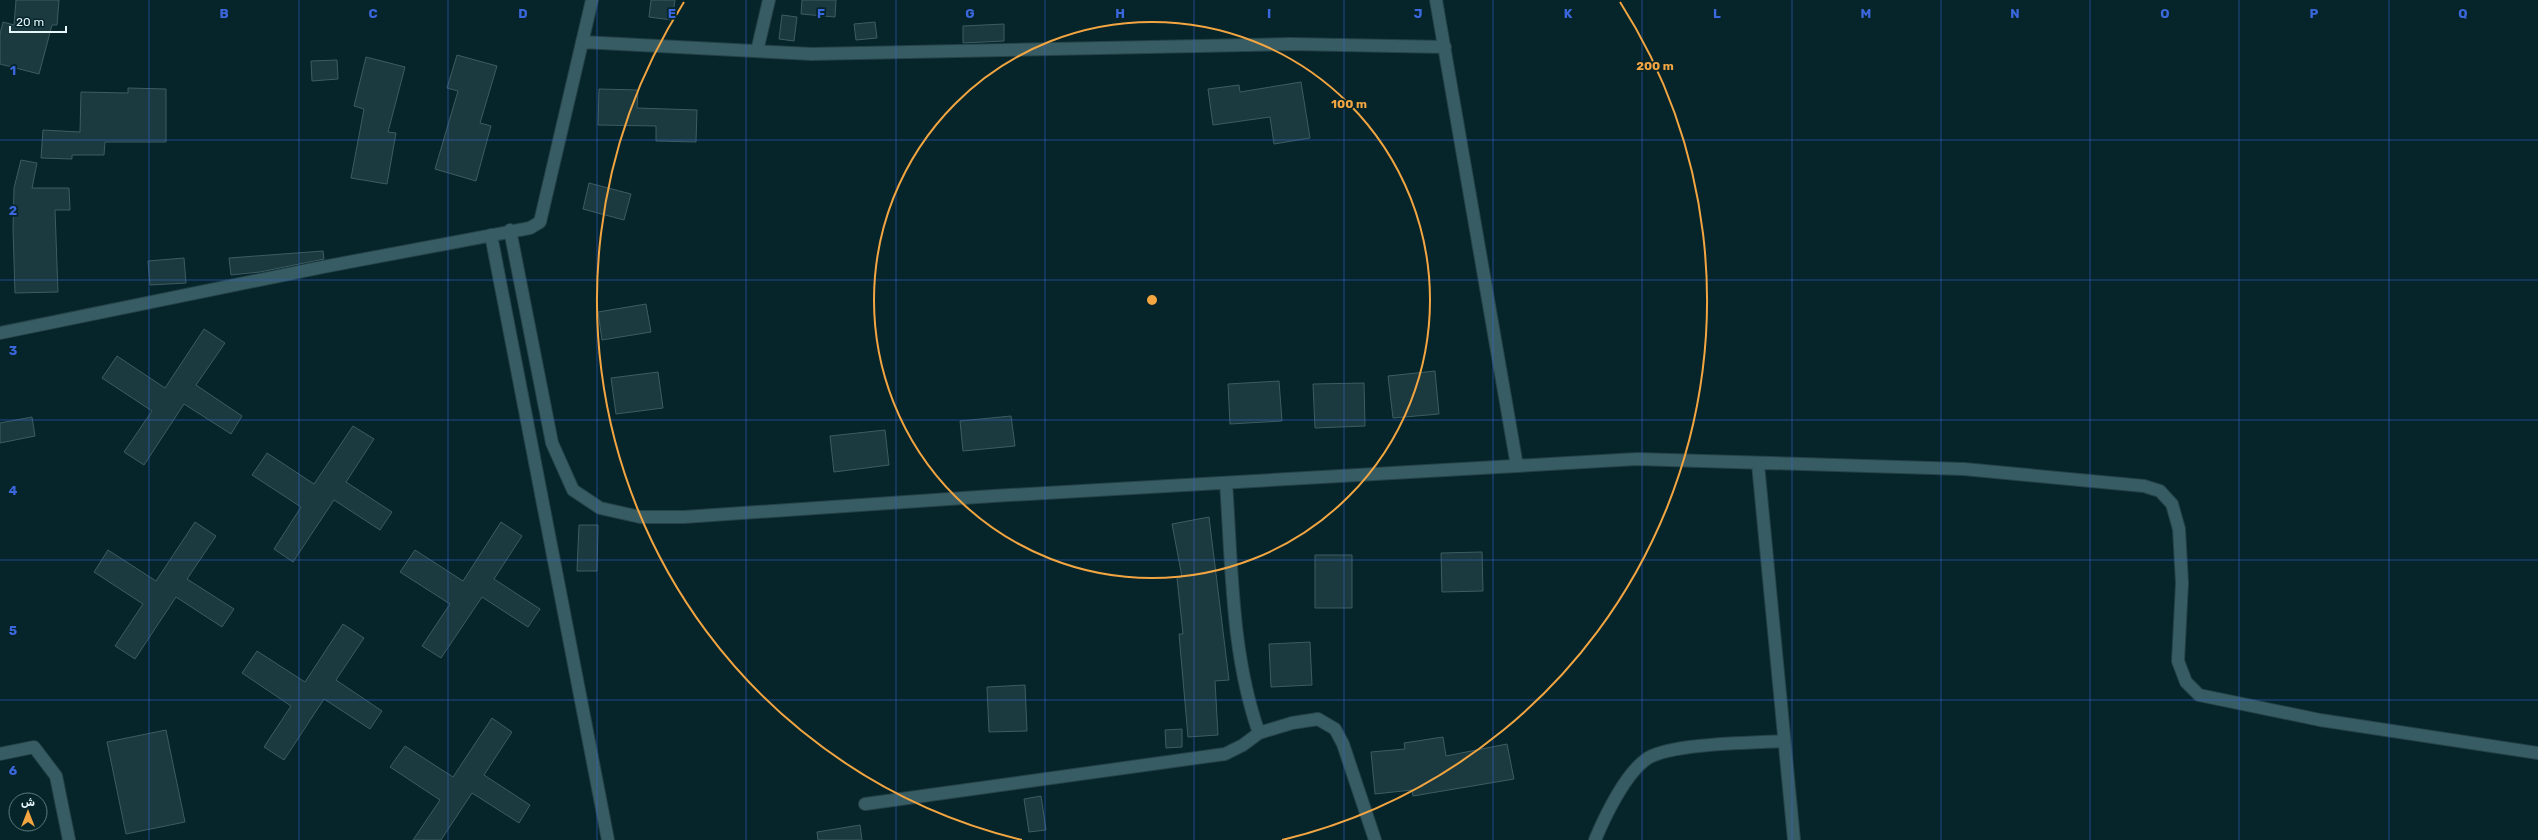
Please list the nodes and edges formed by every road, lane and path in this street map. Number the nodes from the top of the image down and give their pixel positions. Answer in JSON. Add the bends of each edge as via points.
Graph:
{"nodes":[{"id":1,"x":592,"y":0,"type":"edge"},
{"id":2,"x":769,"y":0,"type":"edge"},
{"id":3,"x":1436,"y":0,"type":"edge"},
{"id":4,"x":582,"y":42,"type":"junction"},
{"id":5,"x":1445,"y":47,"type":"junction"},
{"id":6,"x":756,"y":51,"type":"junction"},
{"id":7,"x":510,"y":230,"type":"junction"},
{"id":8,"x":491,"y":234,"type":"junction"},
{"id":9,"x":0,"y":333,"type":"edge"},
{"id":10,"x":1758,"y":464,"type":"junction"},
{"id":11,"x":1517,"y":466,"type":"junction"},
{"id":12,"x":1226,"y":483,"type":"junction"},
{"id":13,"x":1259,"y":733,"type":"junction"},
{"id":14,"x":1784,"y":741,"type":"junction"},
{"id":15,"x":2538,"y":753,"type":"edge"},
{"id":16,"x":0,"y":754,"type":"edge"},
{"id":17,"x":865,"y":804,"type":"dead end"},
{"id":18,"x":69,"y":840,"type":"edge"},
{"id":19,"x":608,"y":840,"type":"edge"},
{"id":20,"x":1375,"y":840,"type":"edge"},
{"id":21,"x":1595,"y":840,"type":"edge"},
{"id":22,"x":1794,"y":840,"type":"edge"}],
"edges":[{"from":1,"to":4,"type":"street"},
{"from":2,"to":6,"type":"street"},
{"from":3,"to":5,"type":"street"},
{"from":4,"to":6,"type":"street"},
{"from":4,"to":7,"type":"street","via":[[540,222],[530,228]]},
{"from":5,"to":6,"type":"street","via":[[1290,44],[812,54]]},
{"from":5,"to":11,"type":"street"},
{"from":7,"to":8,"type":"street"},
{"from":7,"to":12,"type":"street","via":[[552,443],[573,490],[600,508],[640,517],[684,518]]},
{"from":8,"to":9,"type":"street"},
{"from":8,"to":19,"type":"street"},
{"from":10,"to":11,"type":"street","via":[[1637,459]]},
{"from":10,"to":14,"type":"street"},
{"from":10,"to":15,"type":"street","via":[[1964,469],[2144,486],[2160,491],[2172,504],[2179,529],[2182,583],[2178,661],[2186,682],[2199,695],[2320,720]]},
{"from":11,"to":12,"type":"street"},
{"from":12,"to":13,"type":"street","via":[[1241,663],[1247,699]]},
{"from":13,"to":17,"type":"street","via":[[1243,745],[1224,754]]},
{"from":13,"to":20,"type":"street","via":[[1292,723],[1318,720],[1335,729],[1343,744]]},
{"from":14,"to":21,"type":"street","via":[[1668,750],[1647,759],[1614,801]]},
{"from":14,"to":22,"type":"street"},
{"from":16,"to":18,"type":"street","via":[[34,747],[56,776]]}]}
